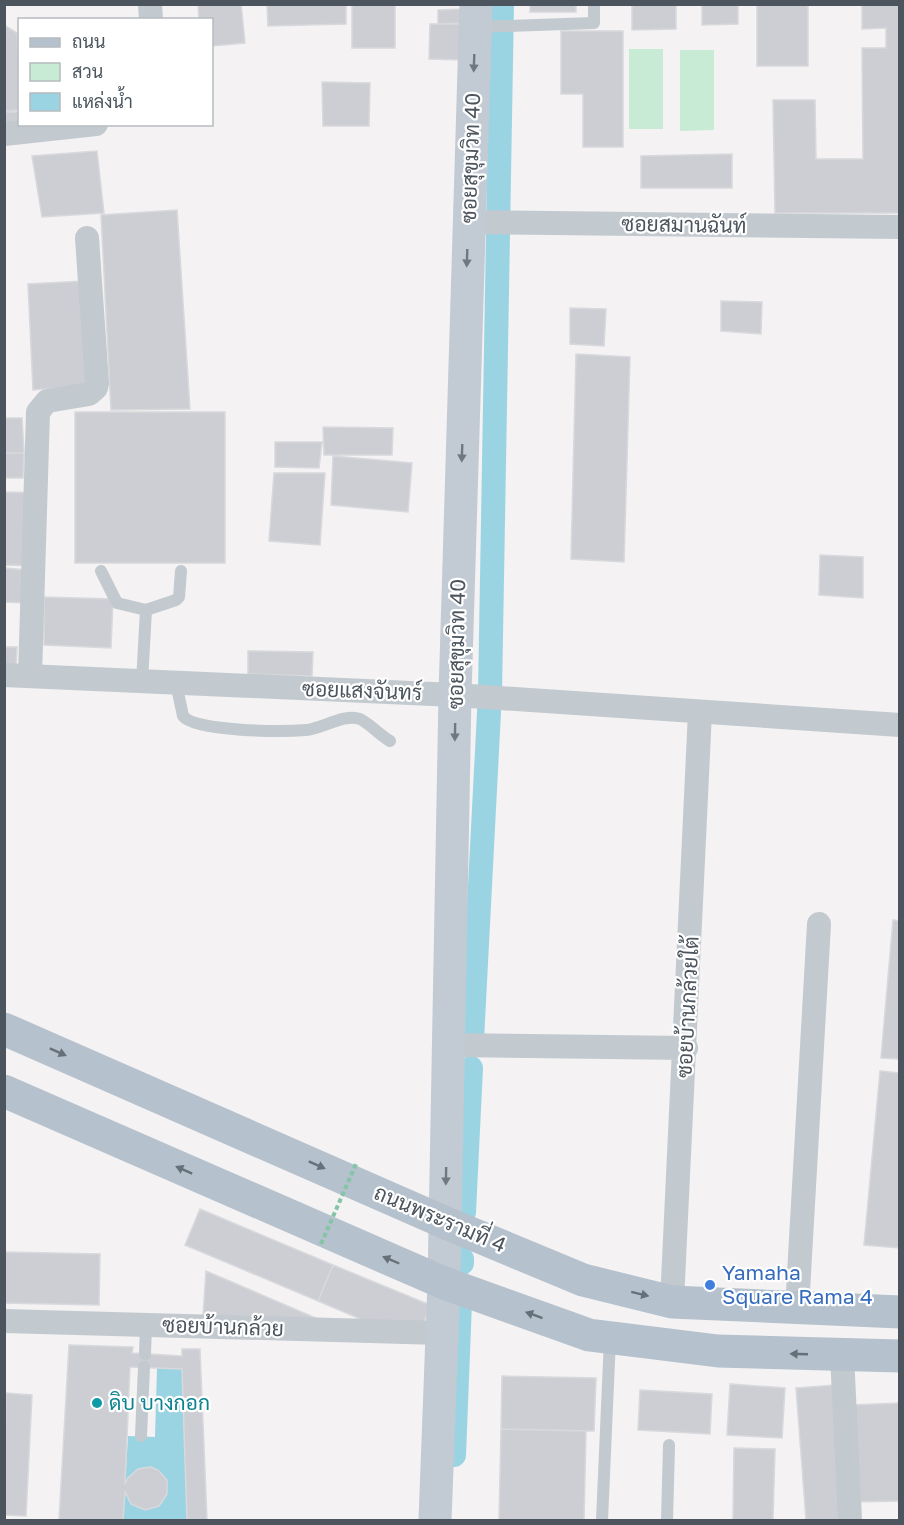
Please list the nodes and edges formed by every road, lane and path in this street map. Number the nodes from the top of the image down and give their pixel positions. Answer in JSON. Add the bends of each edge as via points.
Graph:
{"nodes":[{"id":1,"x":594,"y":4,"type":"edge"},
{"id":2,"x":481,"y":19,"type":"edge"},
{"id":3,"x":78,"y":126,"type":"edge"},
{"id":4,"x":4,"y":134,"type":"edge"},
{"id":5,"x":476,"y":222,"type":"junction"},
{"id":6,"x":900,"y":227,"type":"edge"},
{"id":7,"x":87,"y":238,"type":"dead end"},
{"id":8,"x":101,"y":571,"type":"dead end"},
{"id":9,"x":181,"y":571,"type":"dead end"},
{"id":10,"x":146,"y":610,"type":"junction"},
{"id":11,"x":4,"y":675,"type":"edge"},
{"id":12,"x":30,"y":676,"type":"junction"},
{"id":13,"x":142,"y":682,"type":"junction"},
{"id":14,"x":176,"y":683,"type":"junction"},
{"id":15,"x":455,"y":695,"type":"junction"},
{"id":16,"x":700,"y":712,"type":"junction"},
{"id":17,"x":900,"y":724,"type":"edge"},
{"id":18,"x":390,"y":741,"type":"dead end"},
{"id":19,"x":819,"y":924,"type":"dead end"},
{"id":20,"x":4,"y":1029,"type":"edge"},
{"id":21,"x":450,"y":1045,"type":"junction"},
{"id":22,"x":686,"y":1048,"type":"junction"},
{"id":23,"x":4,"y":1091,"type":"edge"},
{"id":24,"x":356,"y":1164,"type":"dead end"},
{"id":25,"x":446,"y":1223,"type":"junction"},
{"id":26,"x":321,"y":1244,"type":"dead end"},
{"id":27,"x":444,"y":1283,"type":"junction"},
{"id":28,"x":672,"y":1302,"type":"junction"},
{"id":29,"x":797,"y":1309,"type":"junction"},
{"id":30,"x":900,"y":1312,"type":"edge"},
{"id":31,"x":4,"y":1321,"type":"edge"},
{"id":32,"x":146,"y":1325,"type":"junction"},
{"id":33,"x":441,"y":1333,"type":"junction"},
{"id":34,"x":610,"y":1338,"type":"junction"},
{"id":35,"x":145,"y":1354,"type":"dead end"},
{"id":36,"x":842,"y":1355,"type":"junction"},
{"id":37,"x":900,"y":1356,"type":"edge"},
{"id":38,"x":144,"y":1367,"type":"dead end"},
{"id":39,"x":141,"y":1436,"type":"dead end"},
{"id":40,"x":669,"y":1444,"type":"dead end"},
{"id":41,"x":435,"y":1521,"type":"edge"},
{"id":42,"x":602,"y":1521,"type":"edge"},
{"id":43,"x":667,"y":1521,"type":"edge"},
{"id":44,"x":850,"y":1521,"type":"edge"}],
"edges":[{"from":1,"to":2,"type":"lane","via":[[594,23],[516,26]]},
{"from":2,"to":5,"type":"street","name":"ซอยสุขุมวิท 40","one_way":true},
{"from":3,"to":4,"type":"street"},
{"from":5,"to":6,"type":"street","name":"ซอยสมานฉันท์"},
{"from":5,"to":15,"type":"street","name":"ซอยสุขุมวิท 40","one_way":true},
{"from":7,"to":12,"type":"street","via":[[97,383],[89,394],[47,400],[38,412]]},
{"from":8,"to":10,"type":"lane","via":[[117,603]]},
{"from":9,"to":10,"type":"lane","via":[[176,600]]},
{"from":10,"to":13,"type":"lane"},
{"from":11,"to":12,"type":"street","name":"ซอยแสงจันทร์"},
{"from":12,"to":13,"type":"street","name":"ซอยแสงจันทร์"},
{"from":13,"to":14,"type":"street","name":"ซอยแสงจันทร์"},
{"from":14,"to":15,"type":"street","name":"ซอยแสงจันทร์"},
{"from":14,"to":18,"type":"lane","via":[[183,716],[201,724],[260,731],[308,730],[359,719]]},
{"from":15,"to":16,"type":"street","name":"ซอยแสงจันทร์"},
{"from":15,"to":21,"type":"street","name":"ซอยสุขุมวิท 40","one_way":true},
{"from":16,"to":17,"type":"street","name":"ซอยแสงจันทร์"},
{"from":16,"to":22,"type":"street","name":"ซอยบ้านกล้วยใต้"},
{"from":19,"to":29,"type":"street"},
{"from":20,"to":25,"type":"main road","name":"ถนนพระรามที่ 4","one_way":true},
{"from":21,"to":22,"type":"street"},
{"from":21,"to":25,"type":"street","name":"ซอยสุขุมวิท 40","one_way":true},
{"from":22,"to":28,"type":"street","name":"ซอยบ้านกล้วยใต้"},
{"from":27,"to":23,"type":"main road","one_way":true},
{"from":24,"to":26,"type":"path","bridge":true},
{"from":25,"to":27,"type":"street","name":"ซอยสุขุมวิท 40"},
{"from":25,"to":28,"type":"main road","name":"ถนนพระรามที่ 4","one_way":true,"via":[[583,1280]]},
{"from":27,"to":33,"type":"street","name":"ซอยสุขุมวิท 40"},
{"from":34,"to":27,"type":"main road","one_way":true,"via":[[589,1335]]},
{"from":28,"to":29,"type":"main road","name":"ถนนพระรามที่ 4"},
{"from":29,"to":30,"type":"main road","name":"ถนนพระรามที่ 4"},
{"from":31,"to":32,"type":"street","name":"ซอยบ้านกล้วย"},
{"from":32,"to":33,"type":"street","name":"ซอยบ้านกล้วย"},
{"from":32,"to":35,"type":"lane"},
{"from":33,"to":41,"type":"street","name":"ซอยสุขุมวิท 40"},
{"from":36,"to":34,"type":"main road","one_way":true,"via":[[718,1351]]},
{"from":34,"to":42,"type":"lane"},
{"from":36,"to":37,"type":"main road"},
{"from":36,"to":44,"type":"street"},
{"from":38,"to":39,"type":"lane"},
{"from":40,"to":43,"type":"lane"}]}
